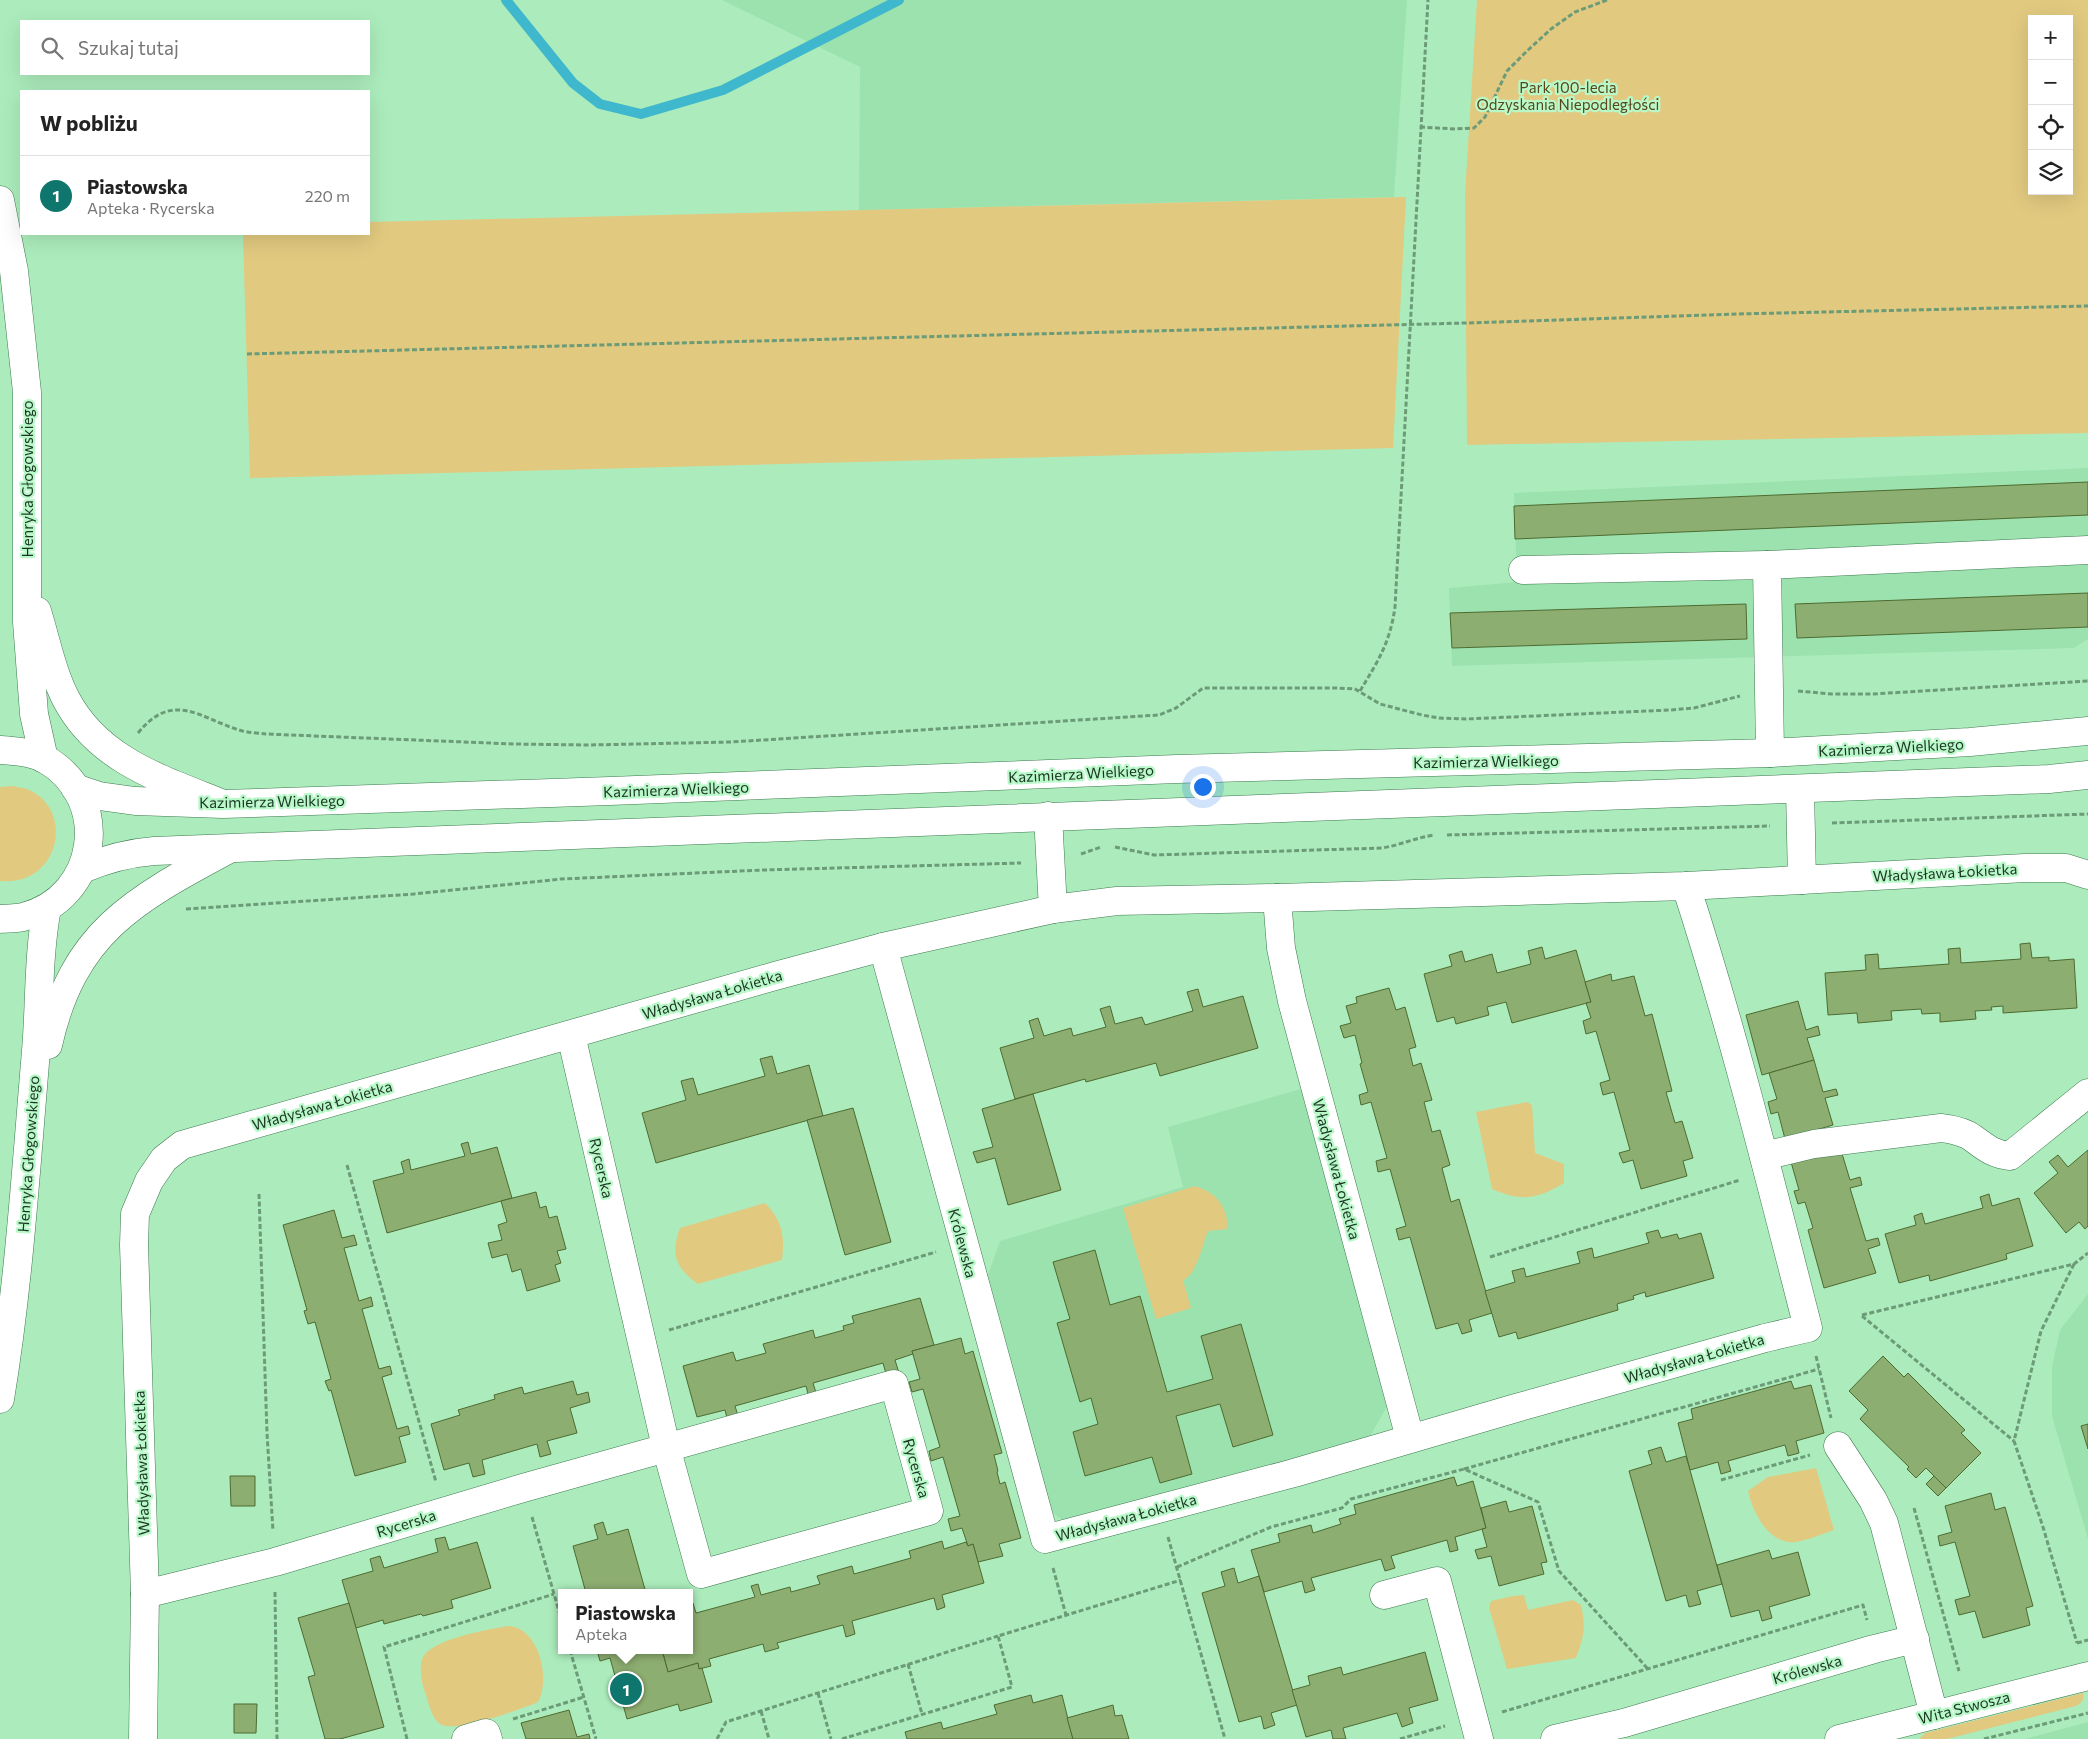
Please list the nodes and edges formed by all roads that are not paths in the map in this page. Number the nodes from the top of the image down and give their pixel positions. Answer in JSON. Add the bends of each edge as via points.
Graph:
{"nodes":[{"id":1,"x":0,"y":200,"type":"edge"},
{"id":2,"x":2088,"y":550,"type":"edge"},
{"id":3,"x":1767,"y":565,"type":"junction"},
{"id":4,"x":1523,"y":570,"type":"dead end"},
{"id":5,"x":27,"y":576,"type":"junction"},
{"id":6,"x":2088,"y":731,"type":"edge"},
{"id":7,"x":0,"y":750,"type":"edge"},
{"id":8,"x":1770,"y":753,"type":"junction"},
{"id":9,"x":44,"y":759,"type":"junction"},
{"id":10,"x":2088,"y":775,"type":"edge"},
{"id":11,"x":75,"y":788,"type":"junction"},
{"id":12,"x":1800,"y":790,"type":"junction"},
{"id":13,"x":223,"y":804,"type":"junction"},
{"id":14,"x":1048,"y":816,"type":"junction"},
{"id":15,"x":229,"y":848,"type":"junction"},
{"id":16,"x":82,"y":869,"type":"junction"},
{"id":17,"x":2088,"y":874,"type":"edge"},
{"id":18,"x":1802,"y":880,"type":"junction"},
{"id":19,"x":1686,"y":886,"type":"junction"},
{"id":20,"x":1277,"y":898,"type":"junction"},
{"id":21,"x":47,"y":908,"type":"junction"},
{"id":22,"x":1052,"y":909,"type":"junction"},
{"id":23,"x":0,"y":918,"type":"edge"},
{"id":24,"x":883,"y":947,"type":"junction"},
{"id":25,"x":571,"y":1035,"type":"junction"},
{"id":26,"x":2088,"y":1093,"type":"edge"},
{"id":27,"x":30,"y":1135,"type":"junction"},
{"id":28,"x":1766,"y":1164,"type":"junction"},
{"id":29,"x":0,"y":1399,"type":"edge"},
{"id":30,"x":1410,"y":1438,"type":"junction"},
{"id":31,"x":1838,"y":1446,"type":"road end"},
{"id":32,"x":666,"y":1447,"type":"junction"},
{"id":33,"x":1045,"y":1539,"type":"joint"},
{"id":34,"x":145,"y":1594,"type":"junction"},
{"id":35,"x":1384,"y":1595,"type":"dead end"},
{"id":36,"x":1915,"y":1639,"type":"junction"},
{"id":37,"x":2088,"y":1676,"type":"edge"},
{"id":38,"x":1934,"y":1715,"type":"junction"},
{"id":39,"x":1476,"y":1728,"type":"edge"},
{"id":40,"x":1624,"y":1731,"type":"edge"},
{"id":41,"x":1884,"y":1734,"type":"edge"},
{"id":42,"x":143,"y":1739,"type":"edge"},
{"id":43,"x":1555,"y":1739,"type":"edge"},
{"id":44,"x":1839,"y":1739,"type":"edge"}],
"edges":[{"from":1,"to":5,"type":"street","name":"Henryka Głogowskiego","via":[[14,271],[27,392]]},
{"from":2,"to":3,"type":"street"},
{"from":3,"to":4,"type":"street"},
{"from":3,"to":8,"type":"street"},
{"from":5,"to":9,"type":"street","name":"Henryka Głogowskiego","via":[[34,714]]},
{"from":5,"to":13,"type":"street","via":[[55,671],[82,725],[105,748],[129,763]]},
{"from":6,"to":8,"type":"street","name":"Kazimierza Wielkiego","via":[[1970,742]]},
{"from":7,"to":9,"type":"street","via":[[19,751]]},
{"from":8,"to":13,"type":"street","name":"Kazimierza Wielkiego","via":[[1177,768]]},
{"from":9,"to":11,"type":"street","via":[[67,776]]},
{"from":10,"to":12,"type":"street"},
{"from":11,"to":13,"type":"street","name":"Kazimierza Wielkiego","via":[[98,796],[135,801]]},
{"from":11,"to":16,"type":"street","via":[[83,799],[90,827]]},
{"from":12,"to":14,"type":"street"},
{"from":12,"to":18,"type":"street"},
{"from":14,"to":15,"type":"street"},
{"from":14,"to":22,"type":"street"},
{"from":15,"to":16,"type":"street","via":[[127,854]]},
{"from":15,"to":27,"type":"street","via":[[145,896],[106,928],[90,948],[72,974],[59,1002]]},
{"from":16,"to":21,"type":"street","via":[[62,897]]},
{"from":17,"to":18,"type":"street","name":"Władysława Łokietka","via":[[2066,868],[2025,868]]},
{"from":18,"to":19,"type":"street","name":"Władysława Łokietka"},
{"from":19,"to":20,"type":"street","name":"Władysława Łokietka"},
{"from":19,"to":28,"type":"street"},
{"from":20,"to":22,"type":"street","name":"Władysława Łokietka","via":[[1117,901]]},
{"from":20,"to":30,"type":"street","name":"Władysława Łokietka","via":[[1292,1001]]},
{"from":21,"to":23,"type":"street","via":[[22,918]]},
{"from":21,"to":27,"type":"street","name":"Henryka Głogowskiego","via":[[41,947]]},
{"from":22,"to":24,"type":"street","name":"Władysława Łokietka"},
{"from":24,"to":25,"type":"street","name":"Władysława Łokietka"},
{"from":24,"to":33,"type":"street","name":"Królewska"},
{"from":25,"to":32,"type":"street","name":"Rycerska"},
{"from":25,"to":34,"type":"street","name":"Władysława Łokietka","via":[[182,1145],[164,1160],[149,1181],[135,1214]]},
{"from":26,"to":28,"type":"street","via":[[2010,1156],[1996,1154],[1956,1130],[1941,1128],[1814,1144]]},
{"from":27,"to":29,"type":"street","name":"Henryka Głogowskiego","via":[[19,1268]]},
{"from":28,"to":30,"type":"street","name":"Władysława Łokietka","via":[[1808,1328]]},
{"from":30,"to":33,"type":"street","name":"Władysława Łokietka","via":[[1294,1473]]},
{"from":31,"to":36,"type":"street","via":[[1882,1517]]},
{"from":32,"to":32,"type":"street","name":"Rycerska","via":[[701,1574],[929,1511],[894,1384]]},
{"from":32,"to":34,"type":"street","name":"Rycerska","via":[[275,1562]]},
{"from":34,"to":42,"type":"street","name":"Władysława Łokietka"},
{"from":35,"to":39,"type":"street","via":[[1437,1581]]},
{"from":36,"to":38,"type":"street"},
{"from":36,"to":40,"type":"street","name":"Królewska","via":[[1874,1649]]},
{"from":37,"to":38,"type":"street","name":"Wita Stwosza"},
{"from":38,"to":41,"type":"street","name":"Wita Stwosza"},
{"from":40,"to":43,"type":"street","name":"Królewska"},
{"from":41,"to":44,"type":"street","name":"Wita Stwosza"}]}
